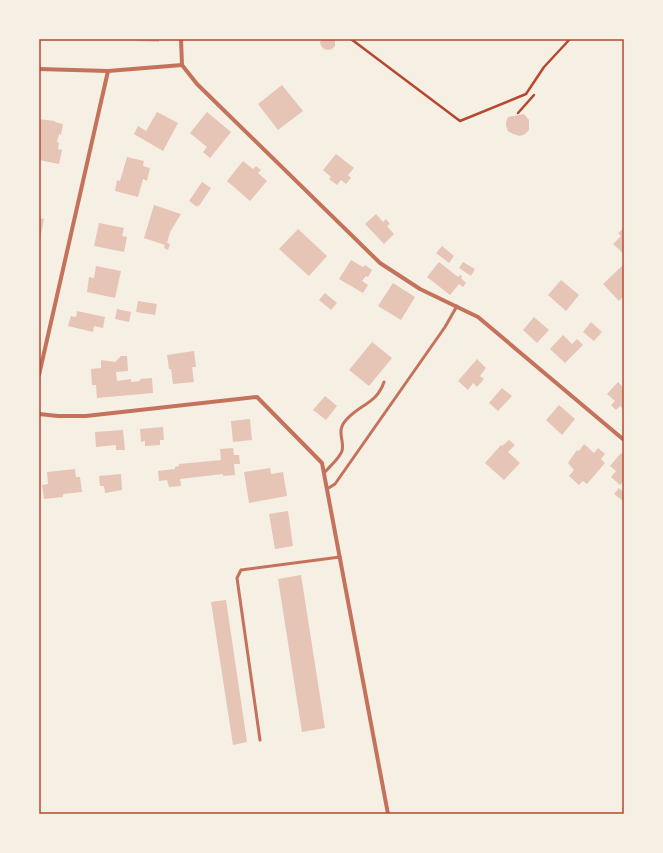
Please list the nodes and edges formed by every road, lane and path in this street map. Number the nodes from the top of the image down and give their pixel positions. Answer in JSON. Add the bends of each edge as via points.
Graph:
{"nodes":[{"id":1,"x":181,"y":39,"type":"edge"},
{"id":2,"x":351,"y":39,"type":"edge"},
{"id":3,"x":570,"y":39,"type":"edge"},
{"id":4,"x":182,"y":65,"type":"junction"},
{"id":5,"x":39,"y":69,"type":"edge"},
{"id":6,"x":108,"y":71,"type":"junction"},
{"id":7,"x":534,"y":96,"type":"dead end"},
{"id":8,"x":518,"y":113,"type":"dead end"},
{"id":9,"x":457,"y":306,"type":"junction"},
{"id":10,"x":39,"y":376,"type":"edge"},
{"id":11,"x":384,"y":382,"type":"dead end"},
{"id":12,"x":39,"y":414,"type":"edge"},
{"id":13,"x":624,"y":440,"type":"edge"},
{"id":14,"x":324,"y":473,"type":"junction"},
{"id":15,"x":327,"y":489,"type":"junction"},
{"id":16,"x":340,"y":557,"type":"junction"},
{"id":17,"x":260,"y":740,"type":"dead end"},
{"id":18,"x":388,"y":814,"type":"edge"}],
"edges":[{"from":1,"to":4,"type":"street"},
{"from":2,"to":3,"type":"path","via":[[460,121],[526,94],[544,67]]},
{"from":4,"to":6,"type":"street"},
{"from":4,"to":9,"type":"street","via":[[197,84],[380,263],[420,289]]},
{"from":5,"to":6,"type":"street"},
{"from":6,"to":10,"type":"street"},
{"from":7,"to":8,"type":"path"},
{"from":9,"to":13,"type":"street","via":[[478,317]]},
{"from":9,"to":15,"type":"lane","via":[[335,484]]},
{"from":11,"to":14,"type":"lane","via":[[381,392],[346,419],[340,431],[342,451]]},
{"from":12,"to":14,"type":"street","via":[[86,416],[256,397],[322,463]]},
{"from":14,"to":15,"type":"street"},
{"from":15,"to":16,"type":"street"},
{"from":16,"to":17,"type":"lane","via":[[241,570],[237,578]]},
{"from":16,"to":18,"type":"street"}]}
